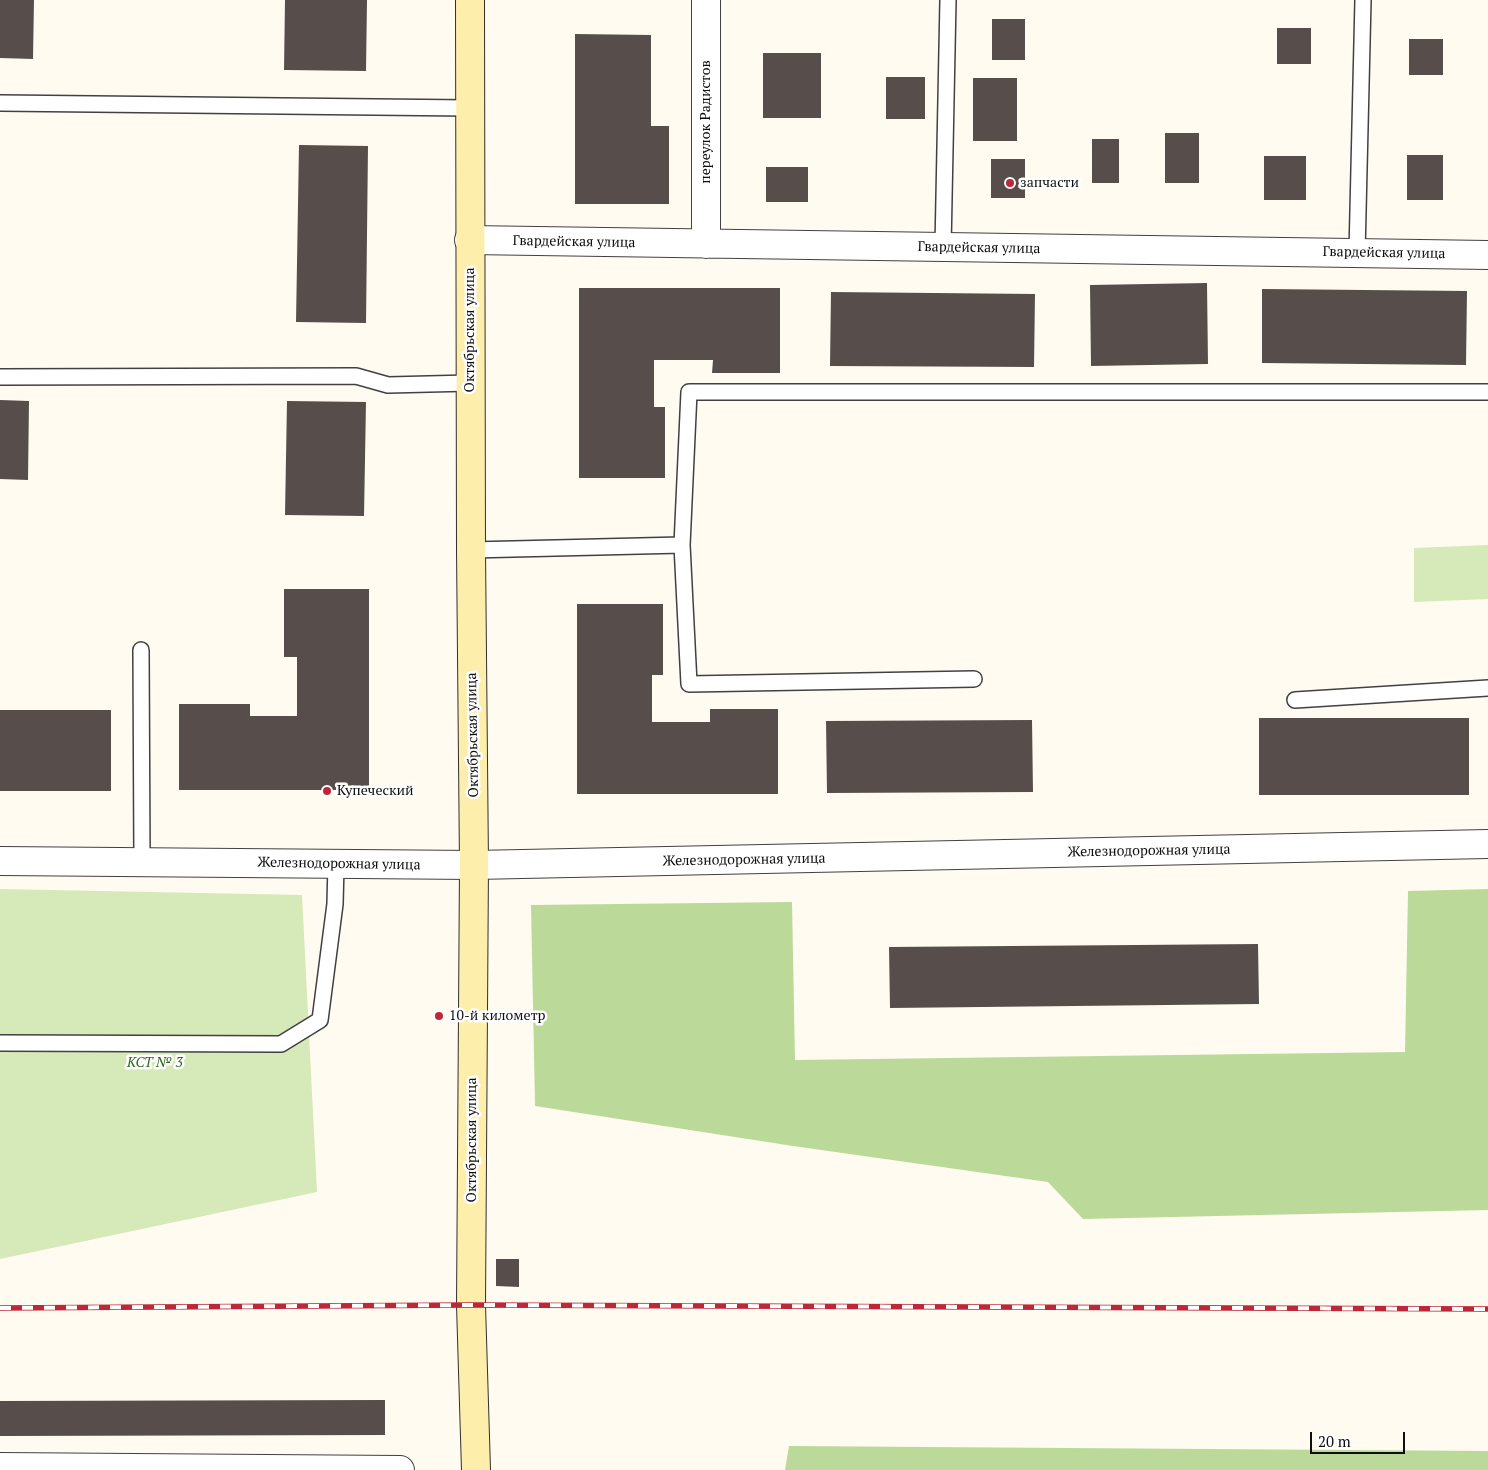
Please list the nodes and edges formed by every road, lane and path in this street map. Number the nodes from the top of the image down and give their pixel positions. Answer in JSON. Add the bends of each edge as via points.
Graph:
{"nodes":[{"id":1,"x":470,"y":0,"type":"edge"},
{"id":2,"x":706,"y":0,"type":"edge"},
{"id":3,"x":948,"y":0,"type":"edge"},
{"id":4,"x":1363,"y":0,"type":"edge"},
{"id":5,"x":0,"y":103,"type":"edge"},
{"id":6,"x":469,"y":108,"type":"junction"},
{"id":7,"x":469,"y":240,"type":"junction"},
{"id":8,"x":706,"y":244,"type":"junction"},
{"id":9,"x":943,"y":247,"type":"junction"},
{"id":10,"x":1357,"y":253,"type":"junction"},
{"id":11,"x":1488,"y":255,"type":"edge"},
{"id":12,"x":0,"y":377,"type":"edge"},
{"id":13,"x":470,"y":383,"type":"junction"},
{"id":14,"x":1488,"y":392,"type":"edge"},
{"id":15,"x":682,"y":545,"type":"junction"},
{"id":16,"x":471,"y":550,"type":"junction"},
{"id":17,"x":142,"y":650,"type":"dead end"},
{"id":18,"x":974,"y":679,"type":"dead end"},
{"id":19,"x":1488,"y":688,"type":"edge"},
{"id":20,"x":1295,"y":700,"type":"dead end"},
{"id":21,"x":1488,"y":844,"type":"edge"},
{"id":22,"x":0,"y":861,"type":"edge"},
{"id":23,"x":142,"y":862,"type":"junction"},
{"id":24,"x":336,"y":864,"type":"junction"},
{"id":25,"x":474,"y":865,"type":"junction"},
{"id":26,"x":0,"y":1043,"type":"edge"},
{"id":27,"x":0,"y":1467,"type":"edge"},
{"id":28,"x":400,"y":1470,"type":"edge"},
{"id":29,"x":476,"y":1470,"type":"edge"}],
"edges":[{"from":1,"to":6,"type":"main road","name":"Октябрьская улица"},
{"from":2,"to":8,"type":"street","name":"переулок Радистов"},
{"from":3,"to":9,"type":"lane"},
{"from":4,"to":10,"type":"lane"},
{"from":5,"to":6,"type":"lane"},
{"from":6,"to":7,"type":"main road","name":"Октябрьская улица"},
{"from":7,"to":8,"type":"street","name":"Гвардейская улица"},
{"from":7,"to":13,"type":"main road","name":"Октябрьская улица"},
{"from":8,"to":9,"type":"street","name":"Гвардейская улица"},
{"from":9,"to":10,"type":"street","name":"Гвардейская улица"},
{"from":10,"to":11,"type":"street","name":"Гвардейская улица"},
{"from":12,"to":13,"type":"lane","via":[[356,376],[388,386]]},
{"from":13,"to":16,"type":"main road","name":"Октябрьская улица"},
{"from":14,"to":15,"type":"lane","via":[[689,392]]},
{"from":15,"to":16,"type":"lane"},
{"from":15,"to":18,"type":"lane","via":[[689,684]]},
{"from":16,"to":25,"type":"main road","name":"Октябрьская улица"},
{"from":17,"to":23,"type":"lane"},
{"from":19,"to":20,"type":"lane"},
{"from":21,"to":25,"type":"street","name":"Железнодорожная улица"},
{"from":22,"to":23,"type":"street","name":"Железнодорожная улица"},
{"from":23,"to":24,"type":"street","name":"Железнодорожная улица"},
{"from":24,"to":25,"type":"street","name":"Железнодорожная улица"},
{"from":24,"to":26,"type":"lane","via":[[335,904],[320,1020],[281,1044]]},
{"from":25,"to":29,"type":"main road","name":"Октябрьская улица","via":[[471,1305]]},
{"from":27,"to":28,"type":"street"}]}
